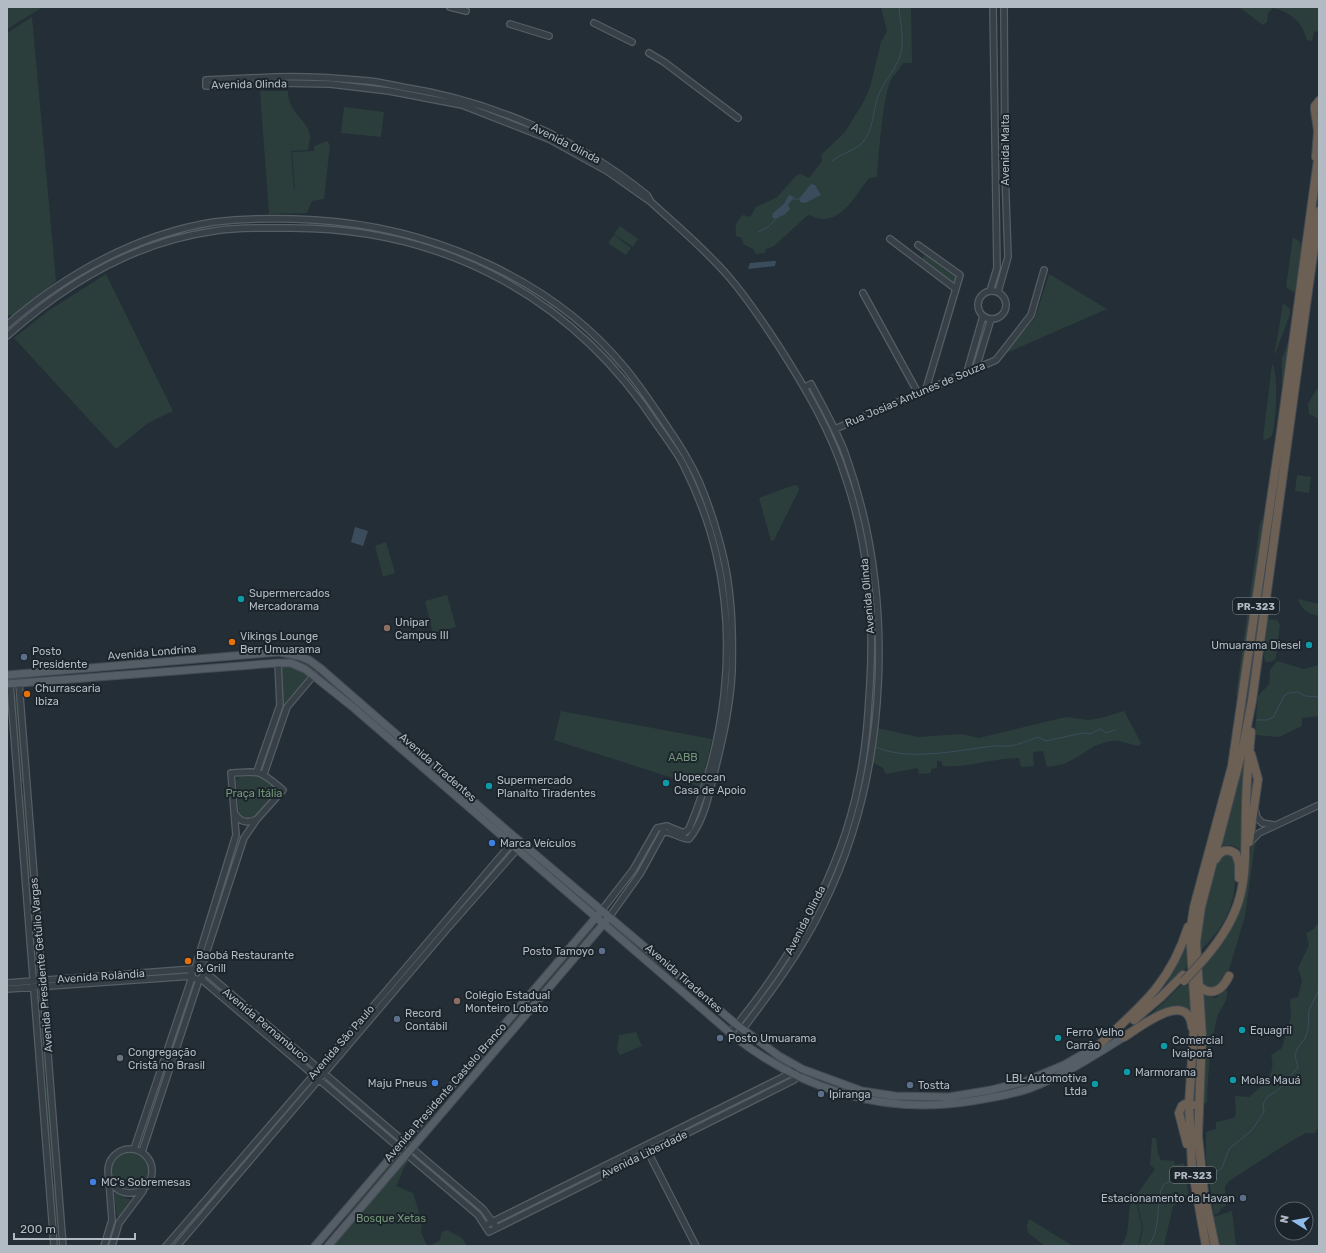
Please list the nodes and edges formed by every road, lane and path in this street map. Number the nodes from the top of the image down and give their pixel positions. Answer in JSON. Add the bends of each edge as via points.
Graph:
{"nodes":[{"id":1,"x":450,"y":7,"type":"edge"},
{"id":2,"x":993,"y":7,"type":"edge"},
{"id":3,"x":1004,"y":7,"type":"edge"},
{"id":4,"x":466,"y":11,"type":"dead end"},
{"id":5,"x":594,"y":23,"type":"dead end"},
{"id":6,"x":510,"y":24,"type":"dead end"},
{"id":7,"x":549,"y":36,"type":"dead end"},
{"id":8,"x":632,"y":42,"type":"dead end"},
{"id":9,"x":649,"y":53,"type":"dead end"},
{"id":10,"x":400,"y":86,"type":"junction"},
{"id":11,"x":399,"y":93,"type":"junction"},
{"id":12,"x":1319,"y":101,"type":"edge"},
{"id":13,"x":738,"y":118,"type":"dead end"},
{"id":14,"x":516,"y":122,"type":"junction"},
{"id":15,"x":1319,"y":152,"type":"edge"},
{"id":16,"x":1313,"y":198,"type":"junction"},
{"id":17,"x":1319,"y":211,"type":"edge"},
{"id":18,"x":890,"y":239,"type":"dead end"},
{"id":19,"x":918,"y":245,"type":"dead end"},
{"id":20,"x":485,"y":262,"type":"junction"},
{"id":21,"x":482,"y":268,"type":"junction"},
{"id":22,"x":1044,"y":270,"type":"dead end"},
{"id":23,"x":956,"y":289,"type":"junction"},
{"id":24,"x":990,"y":291,"type":"junction"},
{"id":25,"x":998,"y":292,"type":"junction"},
{"id":26,"x":863,"y":293,"type":"dead end"},
{"id":27,"x":549,"y":300,"type":"junction"},
{"id":28,"x":545,"y":306,"type":"junction"},
{"id":29,"x":29,"y":307,"type":"junction"},
{"id":30,"x":34,"y":314,"type":"junction"},
{"id":31,"x":984,"y":316,"type":"junction"},
{"id":32,"x":990,"y":319,"type":"junction"},
{"id":33,"x":7,"y":325,"type":"edge"},
{"id":34,"x":7,"y":336,"type":"edge"},
{"id":35,"x":976,"y":368,"type":"junction"},
{"id":36,"x":966,"y":372,"type":"junction"},
{"id":37,"x":805,"y":387,"type":"junction"},
{"id":38,"x":926,"y":389,"type":"junction"},
{"id":39,"x":918,"y":393,"type":"junction"},
{"id":40,"x":835,"y":429,"type":"junction"},
{"id":41,"x":279,"y":652,"type":"junction"},
{"id":42,"x":250,"y":655,"type":"junction"},
{"id":43,"x":299,"y":656,"type":"joint"},
{"id":44,"x":278,"y":663,"type":"junction"},
{"id":45,"x":250,"y":665,"type":"junction"},
{"id":46,"x":297,"y":665,"type":"joint"},
{"id":47,"x":40,"y":671,"type":"junction"},
{"id":48,"x":11,"y":674,"type":"edge"},
{"id":49,"x":314,"y":675,"type":"junction"},
{"id":50,"x":34,"y":682,"type":"junction"},
{"id":51,"x":19,"y":683,"type":"junction"},
{"id":52,"x":8,"y":684,"type":"edge"},
{"id":53,"x":20,"y":695,"type":"junction"},
{"id":54,"x":11,"y":696,"type":"junction"},
{"id":55,"x":1252,"y":701,"type":"junction"},
{"id":56,"x":280,"y":705,"type":"junction"},
{"id":57,"x":287,"y":707,"type":"junction"},
{"id":58,"x":1250,"y":741,"type":"junction"},
{"id":59,"x":257,"y":771,"type":"junction"},
{"id":60,"x":264,"y":774,"type":"junction"},
{"id":61,"x":1319,"y":805,"type":"edge"},
{"id":62,"x":1254,"y":806,"type":"junction"},
{"id":63,"x":236,"y":815,"type":"junction"},
{"id":64,"x":257,"y":819,"type":"junction"},
{"id":65,"x":1276,"y":825,"type":"junction"},
{"id":66,"x":236,"y":835,"type":"junction"},
{"id":67,"x":244,"y":838,"type":"junction"},
{"id":68,"x":516,"y":838,"type":"junction"},
{"id":69,"x":523,"y":843,"type":"junction"},
{"id":70,"x":511,"y":844,"type":"junction"},
{"id":71,"x":1249,"y":844,"type":"junction"},
{"id":72,"x":517,"y":850,"type":"junction"},
{"id":73,"x":1246,"y":863,"type":"junction"},
{"id":74,"x":1209,"y":877,"type":"junction"},
{"id":75,"x":1194,"y":907,"type":"junction"},
{"id":76,"x":602,"y":910,"type":"junction"},
{"id":77,"x":610,"y":916,"type":"junction"},
{"id":78,"x":596,"y":917,"type":"junction"},
{"id":79,"x":604,"y":924,"type":"junction"},
{"id":80,"x":589,"y":925,"type":"junction"},
{"id":81,"x":596,"y":932,"type":"junction"},
{"id":82,"x":1204,"y":957,"type":"junction"},
{"id":83,"x":198,"y":969,"type":"junction"},
{"id":84,"x":192,"y":976,"type":"junction"},
{"id":85,"x":1229,"y":976,"type":"dead end"},
{"id":86,"x":1183,"y":978,"type":"junction"},
{"id":87,"x":200,"y":979,"type":"junction"},
{"id":88,"x":7,"y":982,"type":"edge"},
{"id":89,"x":42,"y":983,"type":"junction"},
{"id":90,"x":34,"y":984,"type":"junction"},
{"id":91,"x":1199,"y":986,"type":"junction"},
{"id":92,"x":7,"y":989,"type":"edge"},
{"id":93,"x":740,"y":1028,"type":"junction"},
{"id":94,"x":730,"y":1033,"type":"junction"},
{"id":95,"x":1124,"y":1037,"type":"junction"},
{"id":96,"x":736,"y":1038,"type":"junction"},
{"id":97,"x":1099,"y":1045,"type":"junction"},
{"id":98,"x":1193,"y":1057,"type":"junction"},
{"id":99,"x":1073,"y":1065,"type":"junction"},
{"id":100,"x":799,"y":1067,"type":"junction"},
{"id":101,"x":317,"y":1069,"type":"junction"},
{"id":102,"x":791,"y":1073,"type":"junction"},
{"id":103,"x":324,"y":1074,"type":"junction"},
{"id":104,"x":312,"y":1075,"type":"junction"},
{"id":105,"x":798,"y":1077,"type":"junction"},
{"id":106,"x":318,"y":1080,"type":"junction"},
{"id":107,"x":977,"y":1093,"type":"junction"},
{"id":108,"x":890,"y":1095,"type":"junction"},
{"id":109,"x":978,"y":1100,"type":"junction"},
{"id":110,"x":928,"y":1101,"type":"junction"},
{"id":111,"x":888,"y":1104,"type":"junction"},
{"id":112,"x":1193,"y":1106,"type":"junction"},
{"id":113,"x":429,"y":1112,"type":"junction"},
{"id":114,"x":437,"y":1119,"type":"junction"},
{"id":115,"x":666,"y":1139,"type":"junction"},
{"id":116,"x":403,"y":1142,"type":"junction"},
{"id":117,"x":398,"y":1148,"type":"junction"},
{"id":118,"x":134,"y":1149,"type":"junction"},
{"id":119,"x":411,"y":1149,"type":"junction"},
{"id":120,"x":647,"y":1149,"type":"junction"},
{"id":121,"x":142,"y":1152,"type":"junction"},
{"id":122,"x":406,"y":1155,"type":"junction"},
{"id":123,"x":430,"y":1165,"type":"junction"},
{"id":124,"x":425,"y":1171,"type":"junction"},
{"id":125,"x":108,"y":1176,"type":"junction"},
{"id":126,"x":146,"y":1187,"type":"junction"},
{"id":127,"x":112,"y":1220,"type":"junction"},
{"id":128,"x":494,"y":1221,"type":"junction"},
{"id":129,"x":119,"y":1223,"type":"junction"},
{"id":130,"x":486,"y":1225,"type":"junction"},
{"id":131,"x":497,"y":1228,"type":"junction"},
{"id":132,"x":489,"y":1232,"type":"joint"},
{"id":133,"x":54,"y":1246,"type":"edge"},
{"id":134,"x":63,"y":1246,"type":"edge"},
{"id":135,"x":104,"y":1246,"type":"edge"},
{"id":136,"x":112,"y":1246,"type":"edge"},
{"id":137,"x":166,"y":1246,"type":"edge"},
{"id":138,"x":177,"y":1246,"type":"edge"},
{"id":139,"x":315,"y":1246,"type":"edge"},
{"id":140,"x":328,"y":1246,"type":"edge"},
{"id":141,"x":696,"y":1246,"type":"edge"},
{"id":142,"x":1206,"y":1246,"type":"edge"},
{"id":143,"x":1215,"y":1246,"type":"edge"}],
"edges":[{"from":1,"to":4,"type":"street"},
{"from":2,"to":24,"type":"street","name":"Avenida Malta","via":[[997,268]]},
{"from":3,"to":25,"type":"street","name":"Avenida Malta","via":[[1008,257]]},
{"from":5,"to":8,"type":"street"},
{"from":6,"to":7,"type":"street"},
{"from":9,"to":13,"type":"street"},
{"from":10,"to":11,"type":"street"},
{"from":10,"to":11,"type":"street","name":"Avenida Olinda","via":[[371,81],[318,78],[206,80],[206,86],[330,84]]},
{"from":10,"to":14,"type":"street","name":"Avenida Olinda","via":[[463,100]]},
{"from":11,"to":14,"type":"street","name":"Avenida Olinda","via":[[462,105]]},
{"from":12,"to":16,"type":"highway","via":[[1315,110],[1318,131]]},
{"from":14,"to":37,"type":"street","name":"Avenida Olinda","via":[[551,134],[647,195],[651,202],[728,276],[756,312]]},
{"from":15,"to":16,"type":"highway","number":"PR-323"},
{"from":16,"to":75,"type":"highway","number":"PR-323","via":[[1232,766]]},
{"from":17,"to":55,"type":"highway","number":"PR-323"},
{"from":18,"to":23,"type":"street"},
{"from":19,"to":23,"type":"street","via":[[960,275]]},
{"from":20,"to":21,"type":"street"},
{"from":20,"to":27,"type":"street"},
{"from":20,"to":29,"type":"street","via":[[409,235],[354,224],[297,219],[235,220],[168,234],[113,254],[66,281]]},
{"from":21,"to":28,"type":"street"},
{"from":21,"to":30,"type":"street","via":[[434,250],[365,233],[304,227],[236,228],[207,232],[146,248],[63,291]]},
{"from":22,"to":35,"type":"street","name":"Rua Josias Antunes de Souza","via":[[1031,315],[996,360]]},
{"from":23,"to":38,"type":"street"},
{"from":24,"to":25,"type":"street"},
{"from":24,"to":31,"type":"street","via":[[982,295],[978,303]]},
{"from":25,"to":32,"type":"street","via":[[1006,301],[1005,310],[999,317]]},
{"from":26,"to":39,"type":"street"},
{"from":27,"to":28,"type":"street"},
{"from":27,"to":77,"type":"street","via":[[578,321],[620,362],[688,459],[710,511],[722,550],[730,592],[733,624],[727,725],[699,822],[689,839],[667,831],[663,832],[640,874]]},
{"from":28,"to":76,"type":"street","via":[[619,373],[650,414],[682,464],[712,540],[722,588],[726,625],[725,690],[721,725],[704,788],[687,832],[667,826],[657,828],[633,870]]},
{"from":29,"to":30,"type":"street"},
{"from":29,"to":33,"type":"street"},
{"from":30,"to":34,"type":"street"},
{"from":31,"to":32,"type":"street"},
{"from":31,"to":36,"type":"street"},
{"from":32,"to":35,"type":"street"},
{"from":35,"to":36,"type":"street","name":"Rua Josias Antunes de Souza"},
{"from":36,"to":38,"type":"street","name":"Rua Josias Antunes de Souza"},
{"from":37,"to":40,"type":"street","name":"Avenida Olinda","via":[[810,384]]},
{"from":37,"to":93,"type":"street","name":"Avenida Olinda","via":[[828,433],[854,507],[871,615],[868,710],[857,792],[844,834],[816,902],[791,950]]},
{"from":38,"to":39,"type":"street","name":"Rua Josias Antunes de Souza"},
{"from":39,"to":40,"type":"street","name":"Rua Josias Antunes de Souza"},
{"from":40,"to":93,"type":"street","name":"Avenida Olinda","via":[[852,473],[861,510],[878,614],[876,711],[870,764],[858,815],[824,905],[786,971]]},
{"from":41,"to":42,"type":"main road","name":"Avenida Londrina"},
{"from":41,"to":43,"type":"main road","name":"Avenida Londrina"},
{"from":41,"to":44,"type":"main road"},
{"from":42,"to":45,"type":"main road"},
{"from":42,"to":47,"type":"main road","name":"Avenida Londrina"},
{"from":43,"to":68,"type":"main road","name":"Avenida Tiradentes","via":[[314,663]]},
{"from":44,"to":45,"type":"main road","name":"Avenida Londrina"},
{"from":44,"to":46,"type":"main road","name":"Avenida Londrina"},
{"from":44,"to":56,"type":"street"},
{"from":45,"to":50,"type":"main road","name":"Avenida Londrina"},
{"from":46,"to":49,"type":"main road","name":"Avenida Tiradentes"},
{"from":47,"to":48,"type":"main road","name":"Avenida Londrina"},
{"from":47,"to":50,"type":"main road"},
{"from":48,"to":52,"type":"main road"},
{"from":49,"to":57,"type":"street"},
{"from":49,"to":70,"type":"main road","name":"Avenida Tiradentes"},
{"from":50,"to":51,"type":"main road","name":"Avenida Londrina"},
{"from":51,"to":52,"type":"main road","name":"Avenida Londrina"},
{"from":51,"to":53,"type":"street","name":"Avenida Presidente Getúlio Vargas"},
{"from":52,"to":54,"type":"street","name":"Avenida Presidente Getúlio Vargas"},
{"from":53,"to":54,"type":"street"},
{"from":53,"to":89,"type":"street","name":"Avenida Presidente Getúlio Vargas"},
{"from":54,"to":90,"type":"street","name":"Avenida Presidente Getúlio Vargas"},
{"from":55,"to":58,"type":"highway"},
{"from":55,"to":74,"type":"highway","number":"PR-323","via":[[1243,748]]},
{"from":56,"to":57,"type":"street"},
{"from":56,"to":59,"type":"street"},
{"from":57,"to":60,"type":"street"},
{"from":58,"to":62,"type":"highway","via":[[1258,779]]},
{"from":58,"to":73,"type":"highway","via":[[1246,778]]},
{"from":59,"to":60,"type":"street"},
{"from":59,"to":63,"type":"street","via":[[231,773]]},
{"from":60,"to":64,"type":"street","via":[[283,790]]},
{"from":61,"to":65,"type":"street"},
{"from":62,"to":65,"type":"street","via":[[1262,823]]},
{"from":62,"to":71,"type":"highway"},
{"from":63,"to":64,"type":"street","via":[[245,822]]},
{"from":63,"to":66,"type":"street"},
{"from":64,"to":67,"type":"street"},
{"from":65,"to":71,"type":"street","via":[[1255,835]]},
{"from":66,"to":67,"type":"street"},
{"from":66,"to":83,"type":"street"},
{"from":67,"to":83,"type":"street"},
{"from":68,"to":69,"type":"main road","name":"Avenida Tiradentes"},
{"from":68,"to":70,"type":"street","name":"Avenida São Paulo"},
{"from":69,"to":72,"type":"street","name":"Avenida São Paulo"},
{"from":69,"to":76,"type":"main road","name":"Avenida Tiradentes"},
{"from":70,"to":72,"type":"main road","name":"Avenida Tiradentes"},
{"from":70,"to":101,"type":"street","name":"Avenida São Paulo"},
{"from":71,"to":73,"type":"highway"},
{"from":72,"to":78,"type":"main road","name":"Avenida Tiradentes"},
{"from":72,"to":103,"type":"street","name":"Avenida São Paulo"},
{"from":73,"to":82,"type":"highway","via":[[1242,894],[1234,916],[1220,940]]},
{"from":74,"to":82,"type":"highway","via":[[1220,852],[1228,850],[1236,854],[1239,873],[1235,901],[1230,915]]},
{"from":74,"to":91,"type":"highway","number":"PR-323","via":[[1196,942]]},
{"from":75,"to":97,"type":"highway","via":[[1179,951],[1161,983],[1148,1000]]},
{"from":75,"to":98,"type":"highway","number":"PR-323","via":[[1190,933],[1195,1012]]},
{"from":76,"to":77,"type":"main road","name":"Avenida Tiradentes"},
{"from":76,"to":78,"type":"main road","name":"Avenida Presidente Castelo Branco"},
{"from":77,"to":79,"type":"main road","name":"Avenida Presidente Castelo Branco"},
{"from":77,"to":93,"type":"main road","name":"Avenida Tiradentes"},
{"from":78,"to":79,"type":"main road","name":"Avenida Tiradentes"},
{"from":78,"to":80,"type":"main road","name":"Avenida Presidente Castelo Branco"},
{"from":79,"to":81,"type":"main road","name":"Avenida Presidente Castelo Branco"},
{"from":79,"to":94,"type":"main road","name":"Avenida Tiradentes"},
{"from":80,"to":81,"type":"main road","via":[[595,926]]},
{"from":80,"to":113,"type":"main road","name":"Avenida Presidente Castelo Branco"},
{"from":81,"to":114,"type":"main road","name":"Avenida Presidente Castelo Branco"},
{"from":82,"to":86,"type":"highway","bridge":true},
{"from":83,"to":84,"type":"street","via":[[191,972]]},
{"from":83,"to":87,"type":"street","via":[[203,976]]},
{"from":83,"to":89,"type":"street","name":"Avenida Rolândia"},
{"from":83,"to":101,"type":"street","name":"Avenida Pernambuco"},
{"from":84,"to":87,"type":"street","name":"Avenida Pernambuco"},
{"from":84,"to":89,"type":"street","name":"Avenida Rolândia"},
{"from":84,"to":118,"type":"street"},
{"from":85,"to":91,"type":"highway","via":[[1224,985],[1215,992],[1205,991]]},
{"from":86,"to":95,"type":"highway"},
{"from":86,"to":97,"type":"highway","via":[[1145,1012]]},
{"from":87,"to":104,"type":"street","name":"Avenida Pernambuco"},
{"from":87,"to":121,"type":"street"},
{"from":88,"to":90,"type":"street","name":"Avenida Rolândia"},
{"from":89,"to":90,"type":"street","name":"Avenida Rolândia"},
{"from":89,"to":134,"type":"street","name":"Avenida Presidente Getúlio Vargas"},
{"from":90,"to":92,"type":"street","name":"Avenida Rolândia"},
{"from":90,"to":133,"type":"street","name":"Avenida Presidente Getúlio Vargas"},
{"from":91,"to":112,"type":"highway","number":"PR-323","via":[[1202,1036]]},
{"from":93,"to":94,"type":"street"},
{"from":93,"to":96,"type":"street"},
{"from":93,"to":100,"type":"main road","name":"Avenida Tiradentes"},
{"from":94,"to":96,"type":"main road","name":"Avenida Tiradentes"},
{"from":95,"to":98,"type":"highway","via":[[1163,1013],[1170,1010],[1181,1011],[1192,1022]]},
{"from":95,"to":99,"type":"main road","name":"Avenida Tiradentes"},
{"from":96,"to":102,"type":"main road","name":"Avenida Tiradentes"},
{"from":97,"to":99,"type":"main road","name":"Avenida Tiradentes"},
{"from":98,"to":112,"type":"highway","number":"PR-323"},
{"from":99,"to":107,"type":"main road","name":"Avenida Tiradentes","via":[[1026,1081]]},
{"from":99,"to":109,"type":"main road","name":"Avenida Tiradentes","via":[[1021,1091]]},
{"from":100,"to":102,"type":"street"},
{"from":100,"to":105,"type":"street"},
{"from":100,"to":108,"type":"main road","name":"Avenida Tiradentes","via":[[848,1087]]},
{"from":101,"to":103,"type":"street","name":"Avenida Pernambuco"},
{"from":101,"to":104,"type":"street","name":"Avenida São Paulo"},
{"from":102,"to":105,"type":"main road","name":"Avenida Tiradentes"},
{"from":102,"to":115,"type":"street","name":"Avenida Liberdade"},
{"from":103,"to":106,"type":"street","name":"Avenida São Paulo"},
{"from":103,"to":116,"type":"street","name":"Avenida Pernambuco"},
{"from":104,"to":106,"type":"street","name":"Avenida Pernambuco"},
{"from":104,"to":137,"type":"street","name":"Avenida São Paulo"},
{"from":105,"to":111,"type":"main road","name":"Avenida Tiradentes","via":[[855,1098]]},
{"from":105,"to":115,"type":"street","name":"Avenida Liberdade"},
{"from":106,"to":117,"type":"street","name":"Avenida Pernambuco"},
{"from":106,"to":138,"type":"street","name":"Avenida São Paulo"},
{"from":107,"to":109,"type":"main road"},
{"from":107,"to":110,"type":"main road","name":"Avenida Tiradentes"},
{"from":108,"to":110,"type":"main road","name":"Avenida Tiradentes"},
{"from":108,"to":111,"type":"main road"},
{"from":109,"to":110,"type":"main road","name":"Avenida Tiradentes","via":[[954,1104]]},
{"from":110,"to":111,"type":"main road","name":"Avenida Tiradentes"},
{"from":112,"to":142,"type":"highway","number":"PR-323","via":[[1192,1167]]},
{"from":112,"to":143,"type":"highway","number":"PR-323","via":[[1204,1194]]},
{"from":113,"to":114,"type":"main road"},
{"from":113,"to":116,"type":"main road","name":"Avenida Presidente Castelo Branco"},
{"from":114,"to":119,"type":"main road","name":"Avenida Presidente Castelo Branco"},
{"from":115,"to":120,"type":"street","name":"Avenida Liberdade"},
{"from":116,"to":117,"type":"main road","name":"Avenida Presidente Castelo Branco"},
{"from":116,"to":119,"type":"street","name":"Avenida Pernambuco"},
{"from":117,"to":122,"type":"street","name":"Avenida Pernambuco"},
{"from":117,"to":139,"type":"main road","name":"Avenida Presidente Castelo Branco"},
{"from":118,"to":121,"type":"street"},
{"from":118,"to":125,"type":"street","via":[[122,1150],[115,1154],[109,1165]]},
{"from":119,"to":122,"type":"main road","name":"Avenida Presidente Castelo Branco"},
{"from":119,"to":123,"type":"street","name":"Avenida Pernambuco"},
{"from":120,"to":128,"type":"street","name":"Avenida Liberdade"},
{"from":120,"to":131,"type":"street","name":"Avenida Liberdade"},
{"from":120,"to":141,"type":"street"},
{"from":121,"to":126,"type":"street","via":[[149,1159],[153,1169]]},
{"from":122,"to":124,"type":"street","name":"Avenida Pernambuco"},
{"from":122,"to":140,"type":"main road","name":"Avenida Presidente Castelo Branco"},
{"from":123,"to":124,"type":"street"},
{"from":123,"to":128,"type":"street","name":"Avenida Pernambuco"},
{"from":124,"to":130,"type":"street","name":"Avenida Pernambuco","via":[[478,1215]]},
{"from":125,"to":126,"type":"street","via":[[113,1185],[124,1193],[137,1192]]},
{"from":125,"to":127,"type":"street"},
{"from":126,"to":129,"type":"street"},
{"from":127,"to":129,"type":"street"},
{"from":127,"to":135,"type":"street"},
{"from":128,"to":130,"type":"street","name":"Avenida Liberdade"},
{"from":128,"to":131,"type":"street"},
{"from":129,"to":136,"type":"street"},
{"from":130,"to":132,"type":"street","name":"Avenida Pernambuco"},
{"from":131,"to":132,"type":"street","name":"Avenida Liberdade"}]}
